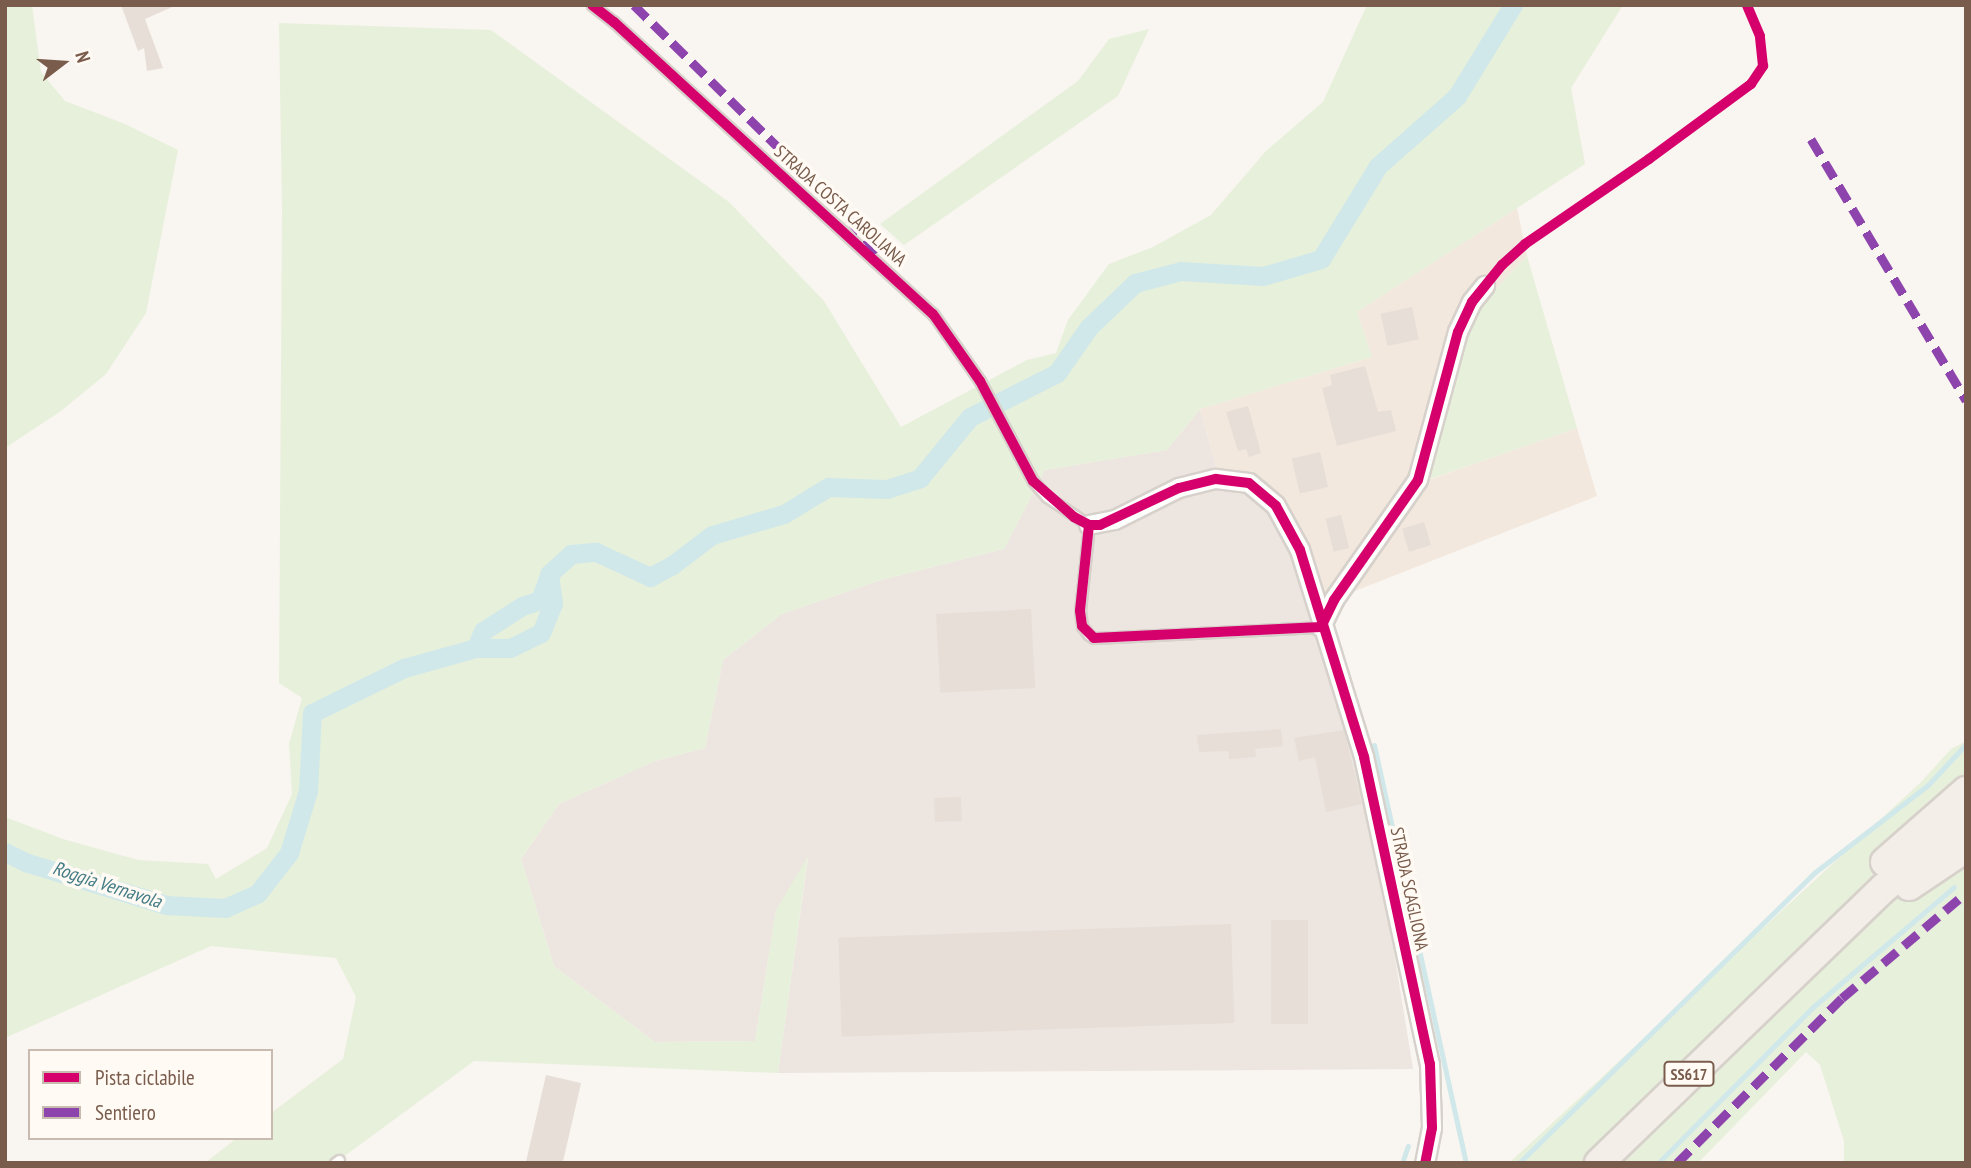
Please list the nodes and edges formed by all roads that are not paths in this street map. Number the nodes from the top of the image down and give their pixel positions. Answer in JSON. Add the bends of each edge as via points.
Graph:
{"nodes":[{"id":1,"x":592,"y":5,"type":"edge"},
{"id":2,"x":1485,"y":286,"type":"dead end"},
{"id":3,"x":1089,"y":525,"type":"junction"},
{"id":4,"x":1321,"y":627,"type":"junction"},
{"id":5,"x":1966,"y":791,"type":"edge"},
{"id":6,"x":1966,"y":819,"type":"edge"},
{"id":7,"x":1966,"y":848,"type":"edge"},
{"id":8,"x":1780,"y":987,"type":"junction"},
{"id":9,"x":1425,"y":1163,"type":"edge"},
{"id":10,"x":1599,"y":1163,"type":"edge"}],
"edges":[{"from":1,"to":3,"type":"lane","name":"STRADA COSTA CAROLIANA","via":[[933,314],[980,381],[1022,466],[1047,497]]},
{"from":2,"to":4,"type":"street","via":[[1458,332],[1418,480],[1334,600]]},
{"from":3,"to":4,"type":"street","name":"STRADA SCAGLIONA","via":[[1115,520],[1197,482],[1249,483],[1276,506],[1300,550]]},
{"from":3,"to":4,"type":"lane","via":[[1080,611],[1083,626],[1094,638]]},
{"from":4,"to":9,"type":"street","name":"STRADA SCAGLIONA","via":[[1364,757],[1430,1064],[1432,1128]]},
{"from":5,"to":8,"type":"main road","via":[[1870,876]]},
{"from":6,"to":8,"type":"main road","number":"SS617","via":[[1884,888]]},
{"from":7,"to":8,"type":"main road","via":[[1929,871]]},
{"from":8,"to":10,"type":"main road","number":"SS617"}]}
